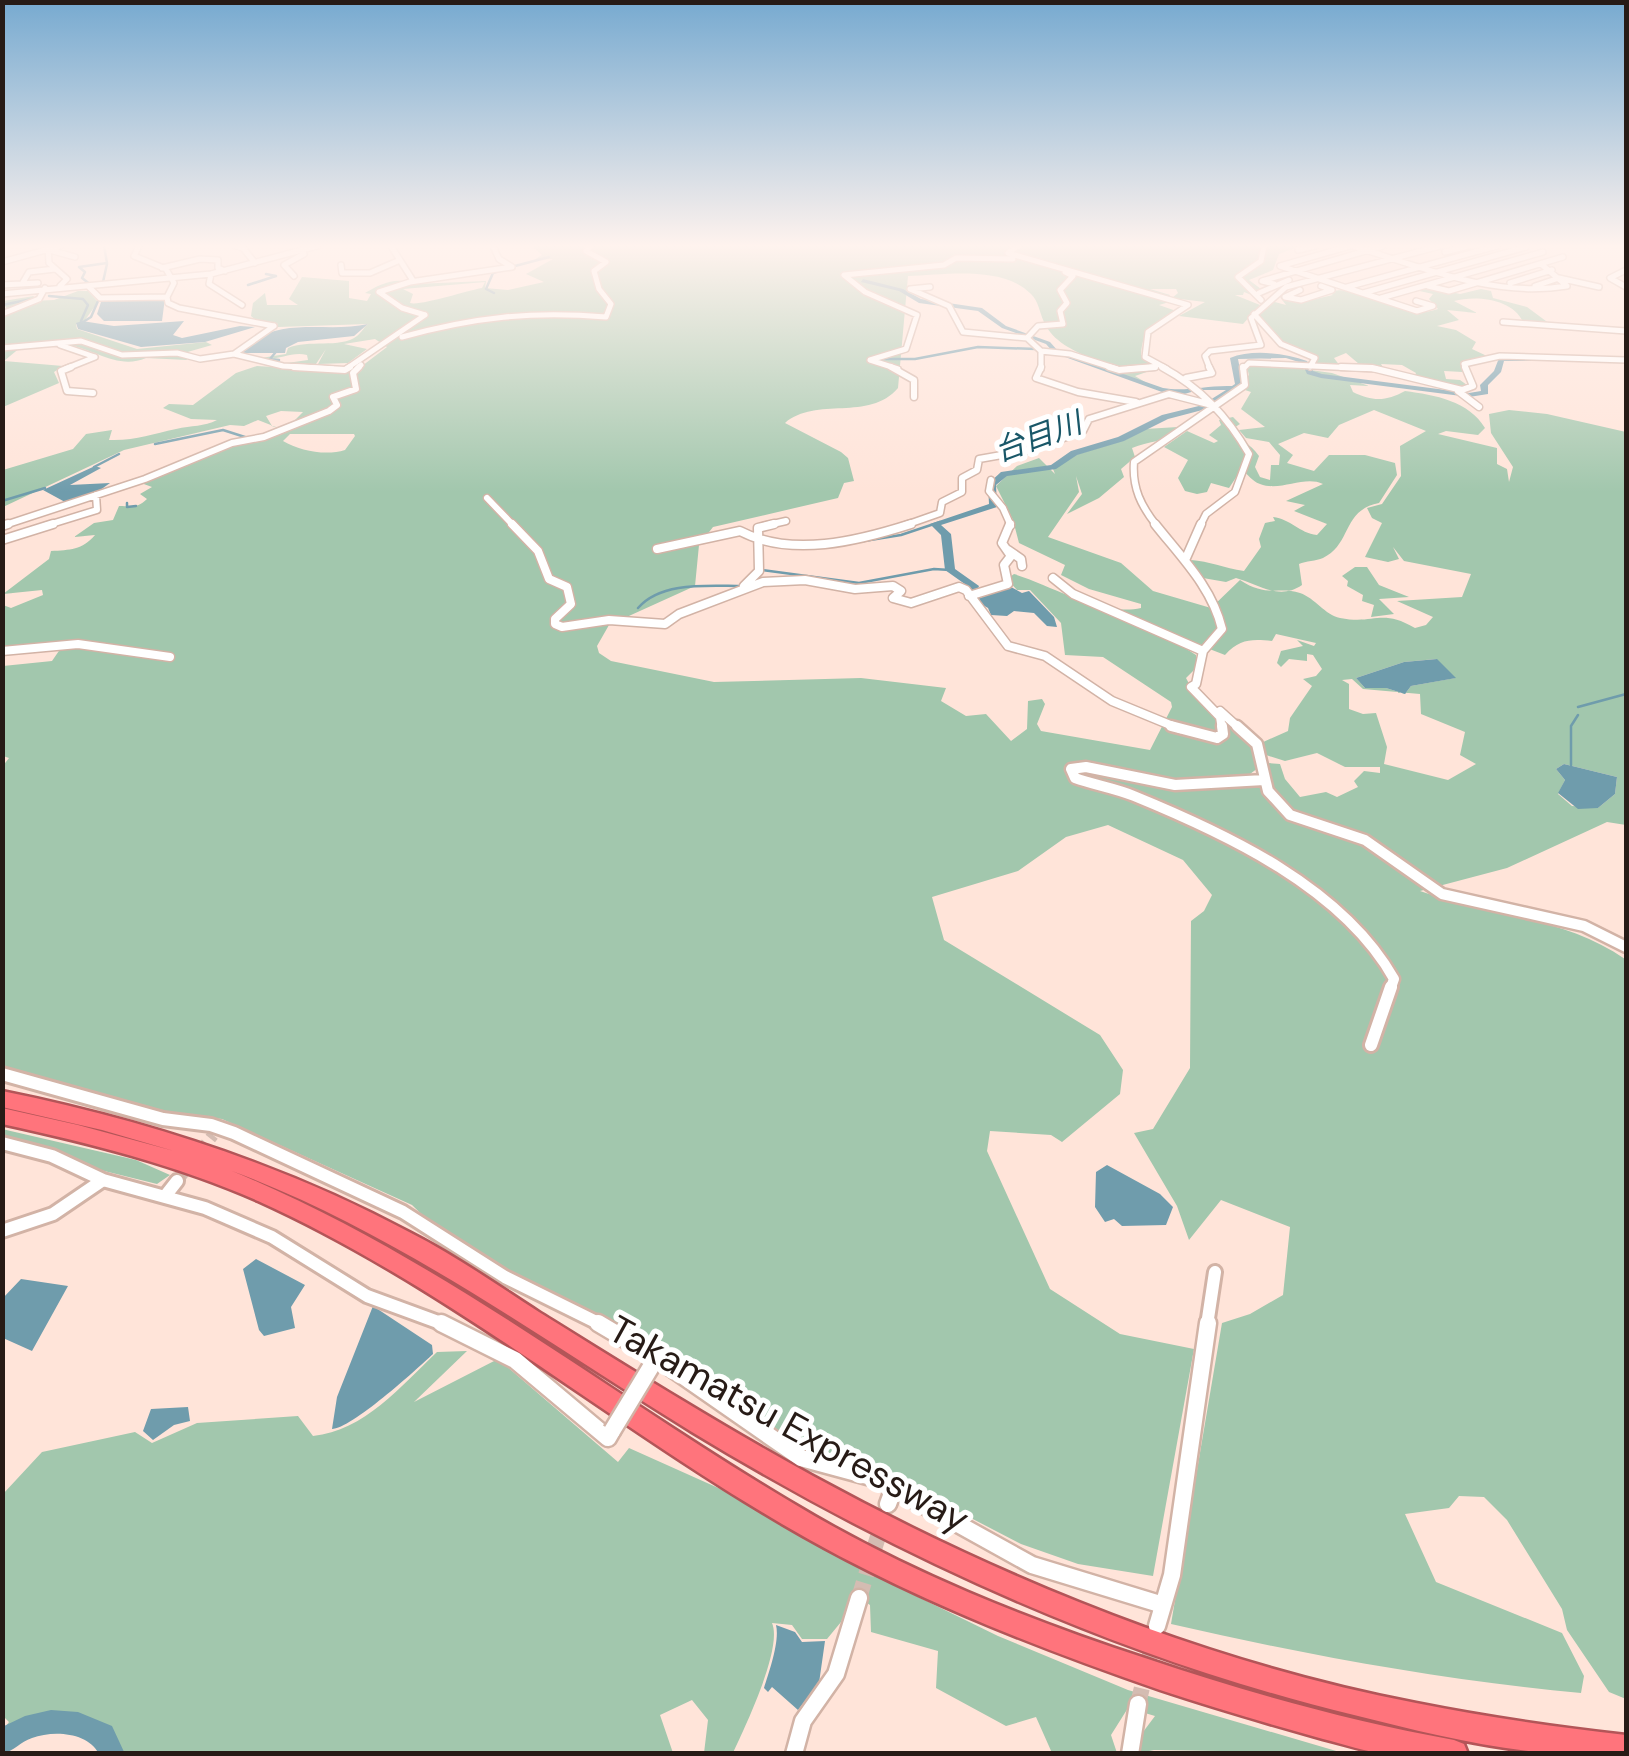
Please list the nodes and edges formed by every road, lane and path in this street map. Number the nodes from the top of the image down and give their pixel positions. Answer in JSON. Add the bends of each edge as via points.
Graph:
{"nodes":[{"id":1,"x":273,"y":328,"type":"edge"},
{"id":2,"x":408,"y":328,"type":"edge"},
{"id":3,"x":437,"y":328,"type":"edge"},
{"id":4,"x":914,"y":328,"type":"edge"},
{"id":5,"x":961,"y":328,"type":"edge"},
{"id":6,"x":1036,"y":328,"type":"edge"},
{"id":7,"x":1155,"y":328,"type":"edge"},
{"id":8,"x":1254,"y":328,"type":"edge"},
{"id":9,"x":1267,"y":328,"type":"edge"},
{"id":10,"x":1584,"y":328,"type":"edge"},
{"id":11,"x":1626,"y":331,"type":"edge"},
{"id":12,"x":1029,"y":336,"type":"junction"},
{"id":13,"x":24,"y":344,"type":"junction"},
{"id":14,"x":382,"y":345,"type":"junction"},
{"id":15,"x":2,"y":348,"type":"edge"},
{"id":16,"x":1041,"y":350,"type":"junction"},
{"id":17,"x":234,"y":354,"type":"junction"},
{"id":18,"x":370,"y":355,"type":"junction"},
{"id":19,"x":1626,"y":360,"type":"edge"},
{"id":20,"x":1306,"y":366,"type":"junction"},
{"id":21,"x":1158,"y":367,"type":"junction"},
{"id":22,"x":1186,"y":378,"type":"junction"},
{"id":23,"x":1197,"y":388,"type":"junction"},
{"id":24,"x":92,"y":392,"type":"dead end"},
{"id":25,"x":1461,"y":393,"type":"junction"},
{"id":26,"x":1177,"y":394,"type":"junction"},
{"id":27,"x":914,"y":397,"type":"dead end"},
{"id":28,"x":1140,"y":404,"type":"junction"},
{"id":29,"x":1213,"y":404,"type":"junction"},
{"id":30,"x":1479,"y":406,"type":"dead end"},
{"id":31,"x":991,"y":480,"type":"dead end"},
{"id":32,"x":96,"y":495,"type":"junction"},
{"id":33,"x":487,"y":498,"type":"dead end"},
{"id":34,"x":786,"y":521,"type":"dead end"},
{"id":35,"x":2,"y":526,"type":"edge"},
{"id":36,"x":2,"y":540,"type":"edge"},
{"id":37,"x":1004,"y":540,"type":"junction"},
{"id":38,"x":756,"y":542,"type":"junction"},
{"id":39,"x":657,"y":549,"type":"dead end"},
{"id":40,"x":1186,"y":558,"type":"junction"},
{"id":41,"x":1022,"y":566,"type":"dead end"},
{"id":42,"x":760,"y":574,"type":"junction"},
{"id":43,"x":1053,"y":578,"type":"dead end"},
{"id":44,"x":792,"y":580,"type":"junction"},
{"id":45,"x":734,"y":591,"type":"junction"},
{"id":46,"x":969,"y":596,"type":"junction"},
{"id":47,"x":2,"y":651,"type":"edge"},
{"id":48,"x":1203,"y":651,"type":"junction"},
{"id":49,"x":170,"y":657,"type":"dead end"},
{"id":50,"x":1196,"y":684,"type":"junction"},
{"id":51,"x":1264,"y":780,"type":"junction"},
{"id":52,"x":1626,"y":947,"type":"edge"},
{"id":53,"x":1371,"y":1045,"type":"dead end"},
{"id":54,"x":2,"y":1074,"type":"edge"},
{"id":55,"x":2,"y":1099,"type":"edge"},
{"id":56,"x":2,"y":1116,"type":"edge"},
{"id":57,"x":2,"y":1144,"type":"edge"},
{"id":58,"x":103,"y":1180,"type":"junction"},
{"id":59,"x":177,"y":1181,"type":"tunnel mouth"},
{"id":60,"x":166,"y":1195,"type":"junction"},
{"id":61,"x":2,"y":1231,"type":"edge"},
{"id":62,"x":1215,"y":1272,"type":"dead end"},
{"id":63,"x":655,"y":1361,"type":"junction"},
{"id":64,"x":860,"y":1598,"type":"tunnel mouth"},
{"id":65,"x":1163,"y":1605,"type":"junction"},
{"id":66,"x":1157,"y":1626,"type":"tunnel mouth"},
{"id":67,"x":1138,"y":1704,"type":"tunnel mouth"},
{"id":68,"x":1626,"y":1749,"type":"edge"},
{"id":69,"x":794,"y":1754,"type":"edge"},
{"id":70,"x":1130,"y":1754,"type":"edge"},
{"id":71,"x":1454,"y":1754,"type":"edge"}],
"edges":[{"from":1,"to":17,"type":"street"},
{"from":2,"to":14,"type":"street"},
{"from":3,"to":14,"type":"street"},
{"from":4,"to":27,"type":"street","via":[[906,348],[870,360],[914,380]]},
{"from":5,"to":12,"type":"street"},
{"from":6,"to":12,"type":"street"},
{"from":7,"to":21,"type":"street","via":[[1148,332],[1145,357]]},
{"from":8,"to":22,"type":"street","via":[[1261,345],[1207,352],[1212,373]]},
{"from":9,"to":20,"type":"street","via":[[1281,344],[1315,358]]},
{"from":10,"to":11,"type":"street"},
{"from":12,"to":16,"type":"street"},
{"from":13,"to":15,"type":"street"},
{"from":13,"to":17,"type":"street","via":[[81,341],[122,354],[200,359]]},
{"from":13,"to":24,"type":"street","via":[[66,346],[95,356],[61,371],[66,391]]},
{"from":14,"to":18,"type":"street"},
{"from":16,"to":21,"type":"street","via":[[1118,370]]},
{"from":16,"to":28,"type":"street","via":[[1036,378]]},
{"from":17,"to":18,"type":"street","via":[[345,370]]},
{"from":18,"to":32,"type":"street","via":[[353,373],[356,388],[332,397],[332,409]]},
{"from":19,"to":25,"type":"street","via":[[1500,356],[1466,363],[1473,387]]},
{"from":20,"to":25,"type":"street","via":[[1372,368]]},
{"from":20,"to":29,"type":"street","via":[[1244,364],[1244,385]]},
{"from":21,"to":22,"type":"street"},
{"from":22,"to":23,"type":"street"},
{"from":23,"to":26,"type":"street"},
{"from":23,"to":29,"type":"street"},
{"from":25,"to":30,"type":"street"},
{"from":26,"to":28,"type":"street"},
{"from":26,"to":29,"type":"street"},
{"from":28,"to":38,"type":"street","via":[[1089,419],[1080,432],[1043,446],[979,459],[978,469],[962,478],[962,492],[917,522],[845,539]]},
{"from":29,"to":40,"type":"street","via":[[1249,457],[1235,492],[1206,514]]},
{"from":29,"to":40,"type":"street","via":[[1134,462],[1131,473],[1139,501]]},
{"from":31,"to":37,"type":"street","via":[[991,493],[1011,524]]},
{"from":32,"to":35,"type":"street"},
{"from":32,"to":36,"type":"street","via":[[97,510]]},
{"from":33,"to":45,"type":"street","via":[[538,550],[549,579],[567,587],[571,604],[554,619],[562,628],[609,620],[665,624]]},
{"from":34,"to":38,"type":"street","via":[[762,525]]},
{"from":37,"to":41,"type":"street"},
{"from":37,"to":46,"type":"street","via":[[1011,556],[1004,565],[1008,584]]},
{"from":38,"to":39,"type":"street","via":[[740,531]]},
{"from":38,"to":42,"type":"street"},
{"from":40,"to":48,"type":"street","via":[[1223,625]]},
{"from":42,"to":44,"type":"street"},
{"from":42,"to":45,"type":"street"},
{"from":43,"to":48,"type":"street","via":[[1072,594]]},
{"from":44,"to":45,"type":"street"},
{"from":44,"to":46,"type":"street","via":[[855,589],[893,586],[901,591],[892,598],[902,603],[956,587]]},
{"from":46,"to":50,"type":"street","via":[[1008,646],[1042,654],[1102,695],[1152,718],[1221,737],[1222,722],[1194,692]]},
{"from":47,"to":49,"type":"street","via":[[78,644]]},
{"from":48,"to":50,"type":"street"},
{"from":50,"to":51,"type":"street","via":[[1257,744]]},
{"from":51,"to":52,"type":"street","via":[[1290,815],[1365,840],[1442,894],[1584,926]]},
{"from":51,"to":53,"type":"street","via":[[1175,785],[1071,769],[1076,778],[1134,796],[1266,860],[1356,930],[1394,980]]},
{"from":54,"to":63,"type":"street","via":[[216,1132],[403,1212]]},
{"from":55,"to":68,"type":"highway","name":"Takamatsu Expressway","via":[[77,1113],[238,1163],[390,1232],[810,1487],[1048,1604],[1299,1688],[1550,1742]]},
{"from":56,"to":71,"type":"highway","name":"Takamatsu Expressway","via":[[142,1149],[296,1209],[389,1258],[794,1517],[1040,1634],[1301,1720]]},
{"from":57,"to":58,"type":"street","via":[[62,1160]]},
{"from":58,"to":60,"type":"street"},
{"from":58,"to":61,"type":"street","via":[[54,1214]]},
{"from":59,"to":60,"type":"street"},
{"from":60,"to":63,"type":"street","bridge":true,"via":[[272,1238],[367,1296],[485,1342],[608,1438]]},
{"from":62,"to":65,"type":"street"},
{"from":63,"to":65,"type":"street","via":[[801,1458],[875,1478],[891,1496],[1032,1565]]},
{"from":64,"to":69,"type":"street","via":[[836,1674],[803,1720]]},
{"from":65,"to":66,"type":"street"},
{"from":67,"to":70,"type":"street"}]}
